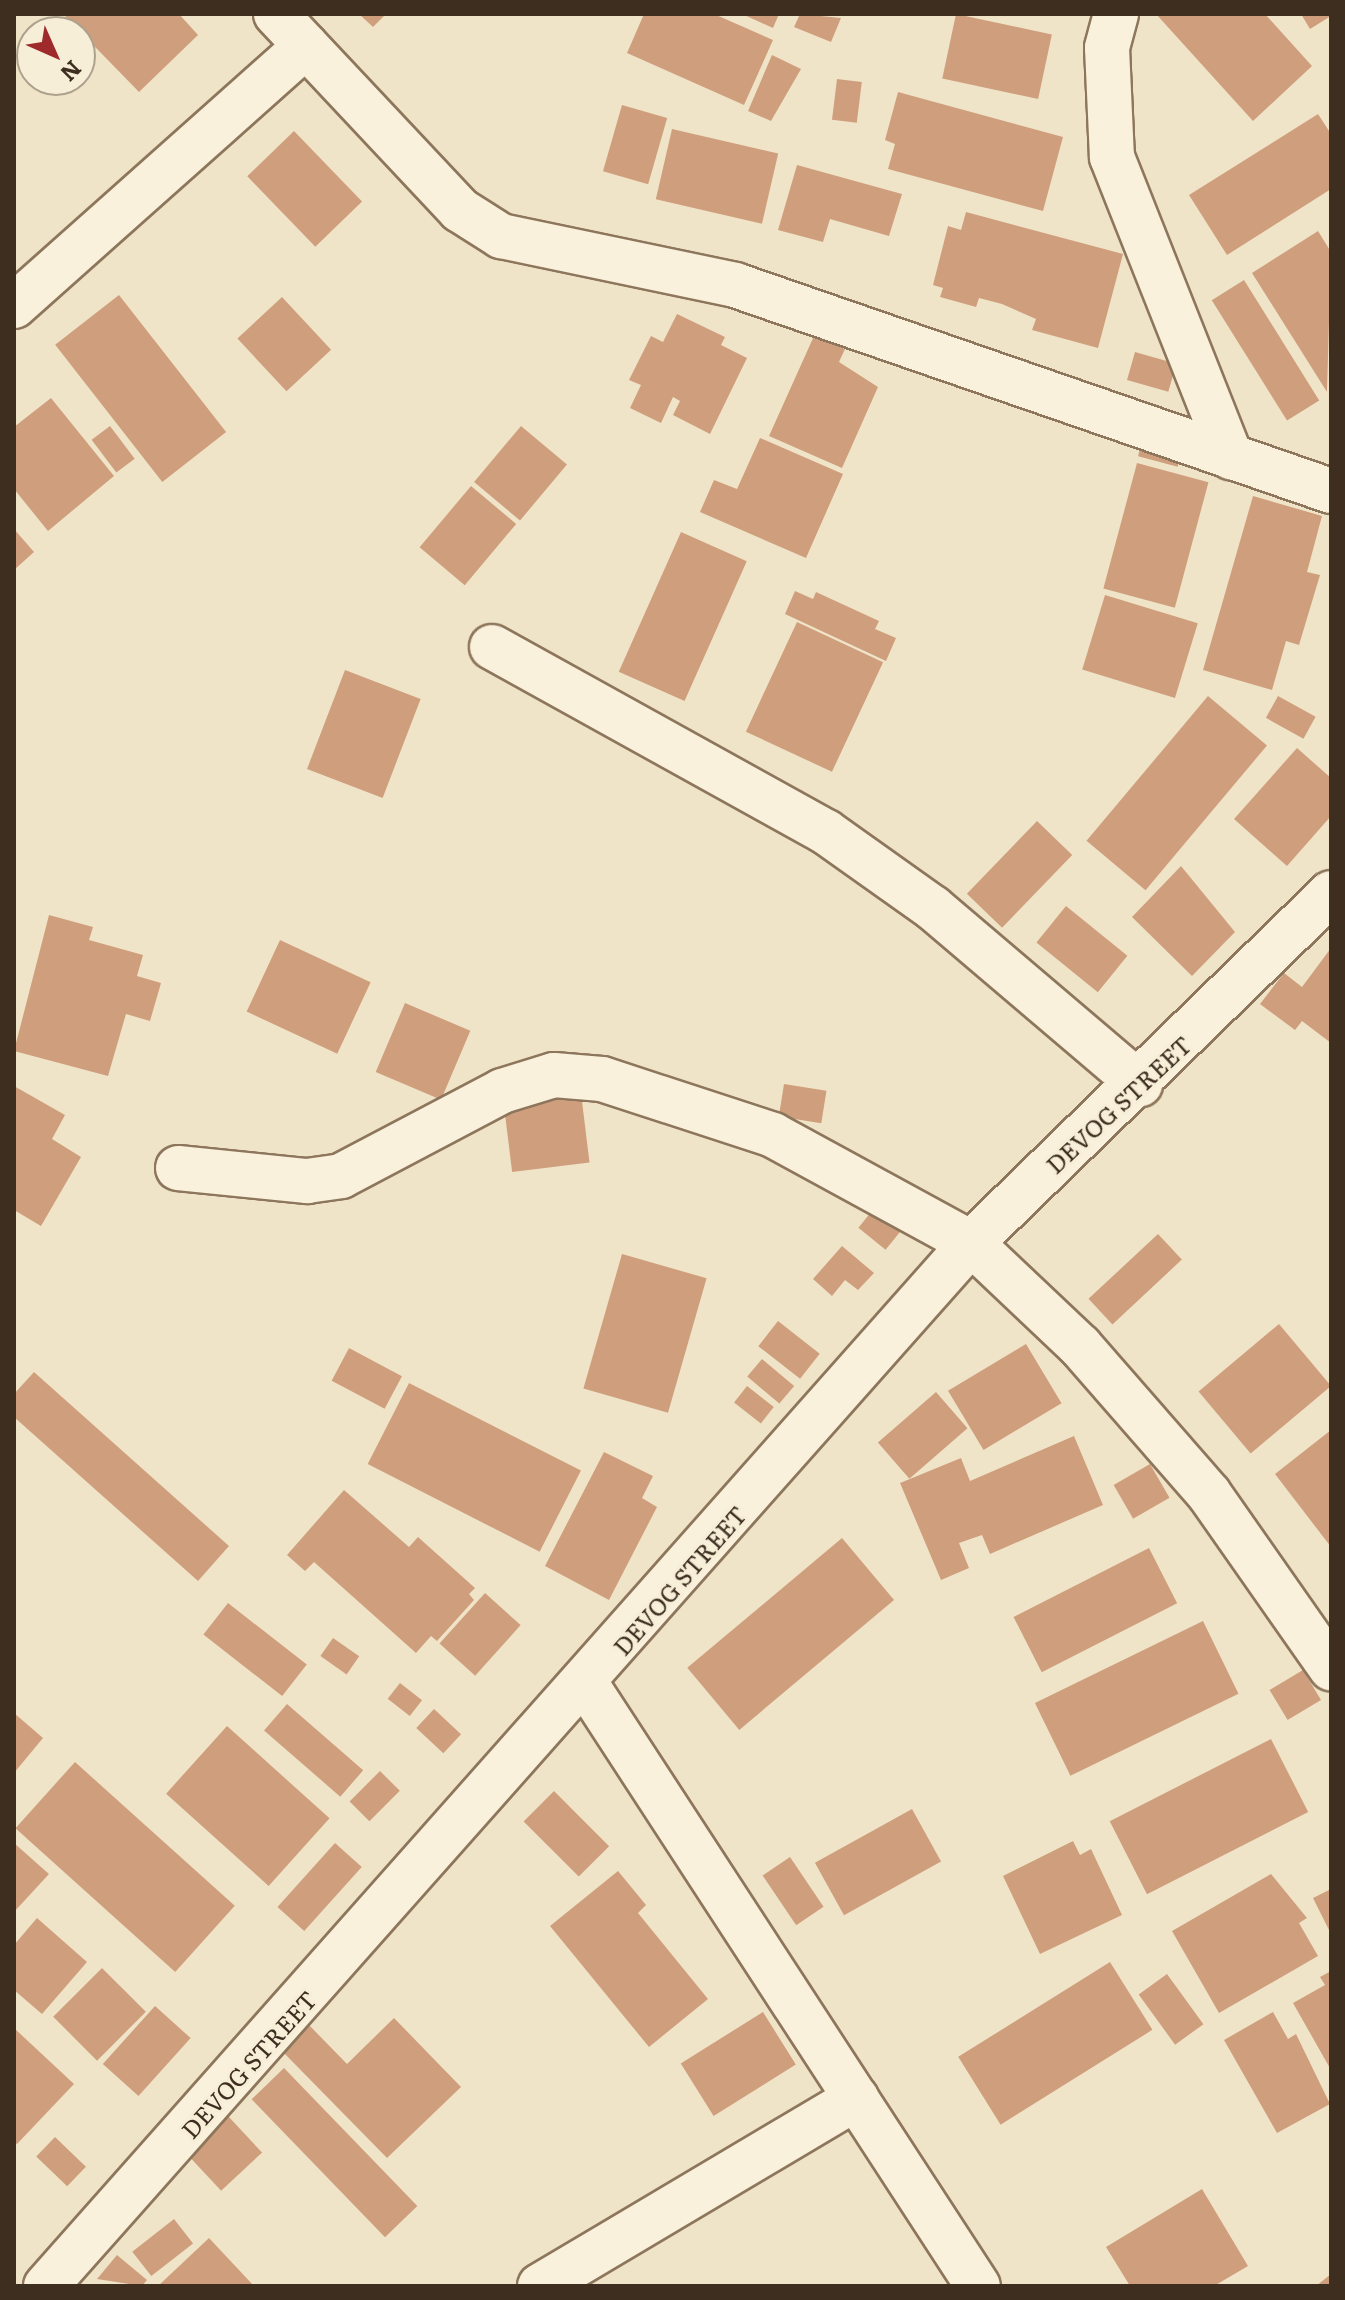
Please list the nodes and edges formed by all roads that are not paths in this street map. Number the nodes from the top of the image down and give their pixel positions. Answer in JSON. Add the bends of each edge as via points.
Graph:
{"nodes":[{"id":1,"x":276,"y":14,"type":"edge"},
{"id":2,"x":1116,"y":14,"type":"edge"},
{"id":3,"x":306,"y":46,"type":"junction"},
{"id":4,"x":14,"y":306,"type":"edge"},
{"id":5,"x":1231,"y":457,"type":"junction"},
{"id":6,"x":1331,"y":491,"type":"edge"},
{"id":7,"x":492,"y":647,"type":"dead end"},
{"id":8,"x":1331,"y":893,"type":"edge"},
{"id":9,"x":1140,"y":1084,"type":"junction"},
{"id":10,"x":178,"y":1168,"type":"dead end"},
{"id":11,"x":971,"y":1243,"type":"junction"},
{"id":12,"x":1331,"y":1668,"type":"edge"},
{"id":13,"x":586,"y":1684,"type":"junction"},
{"id":14,"x":856,"y":2098,"type":"junction"},
{"id":15,"x":46,"y":2286,"type":"edge"},
{"id":16,"x":540,"y":2286,"type":"edge"},
{"id":17,"x":978,"y":2286,"type":"edge"}],
"edges":[{"from":1,"to":3,"type":"street"},
{"from":2,"to":5,"type":"street","via":[[1107,48],[1112,157]]},
{"from":3,"to":4,"type":"street"},
{"from":3,"to":5,"type":"street","via":[[460,210],[501,236],[735,285]]},
{"from":5,"to":6,"type":"street"},
{"from":7,"to":9,"type":"street","via":[[826,832],[933,908]]},
{"from":8,"to":9,"type":"street","name":"DEVOG STREET"},
{"from":9,"to":11,"type":"street","name":"DEVOG STREET"},
{"from":10,"to":11,"type":"street","via":[[307,1181],[341,1176],[502,1091],[554,1075],[602,1079],[773,1135]]},
{"from":11,"to":12,"type":"street","via":[[1080,1346],[1209,1494]]},
{"from":11,"to":13,"type":"street","name":"DEVOG STREET"},
{"from":13,"to":14,"type":"street"},
{"from":13,"to":15,"type":"street","name":"DEVOG STREET"},
{"from":14,"to":16,"type":"street"},
{"from":14,"to":17,"type":"street"}]}
